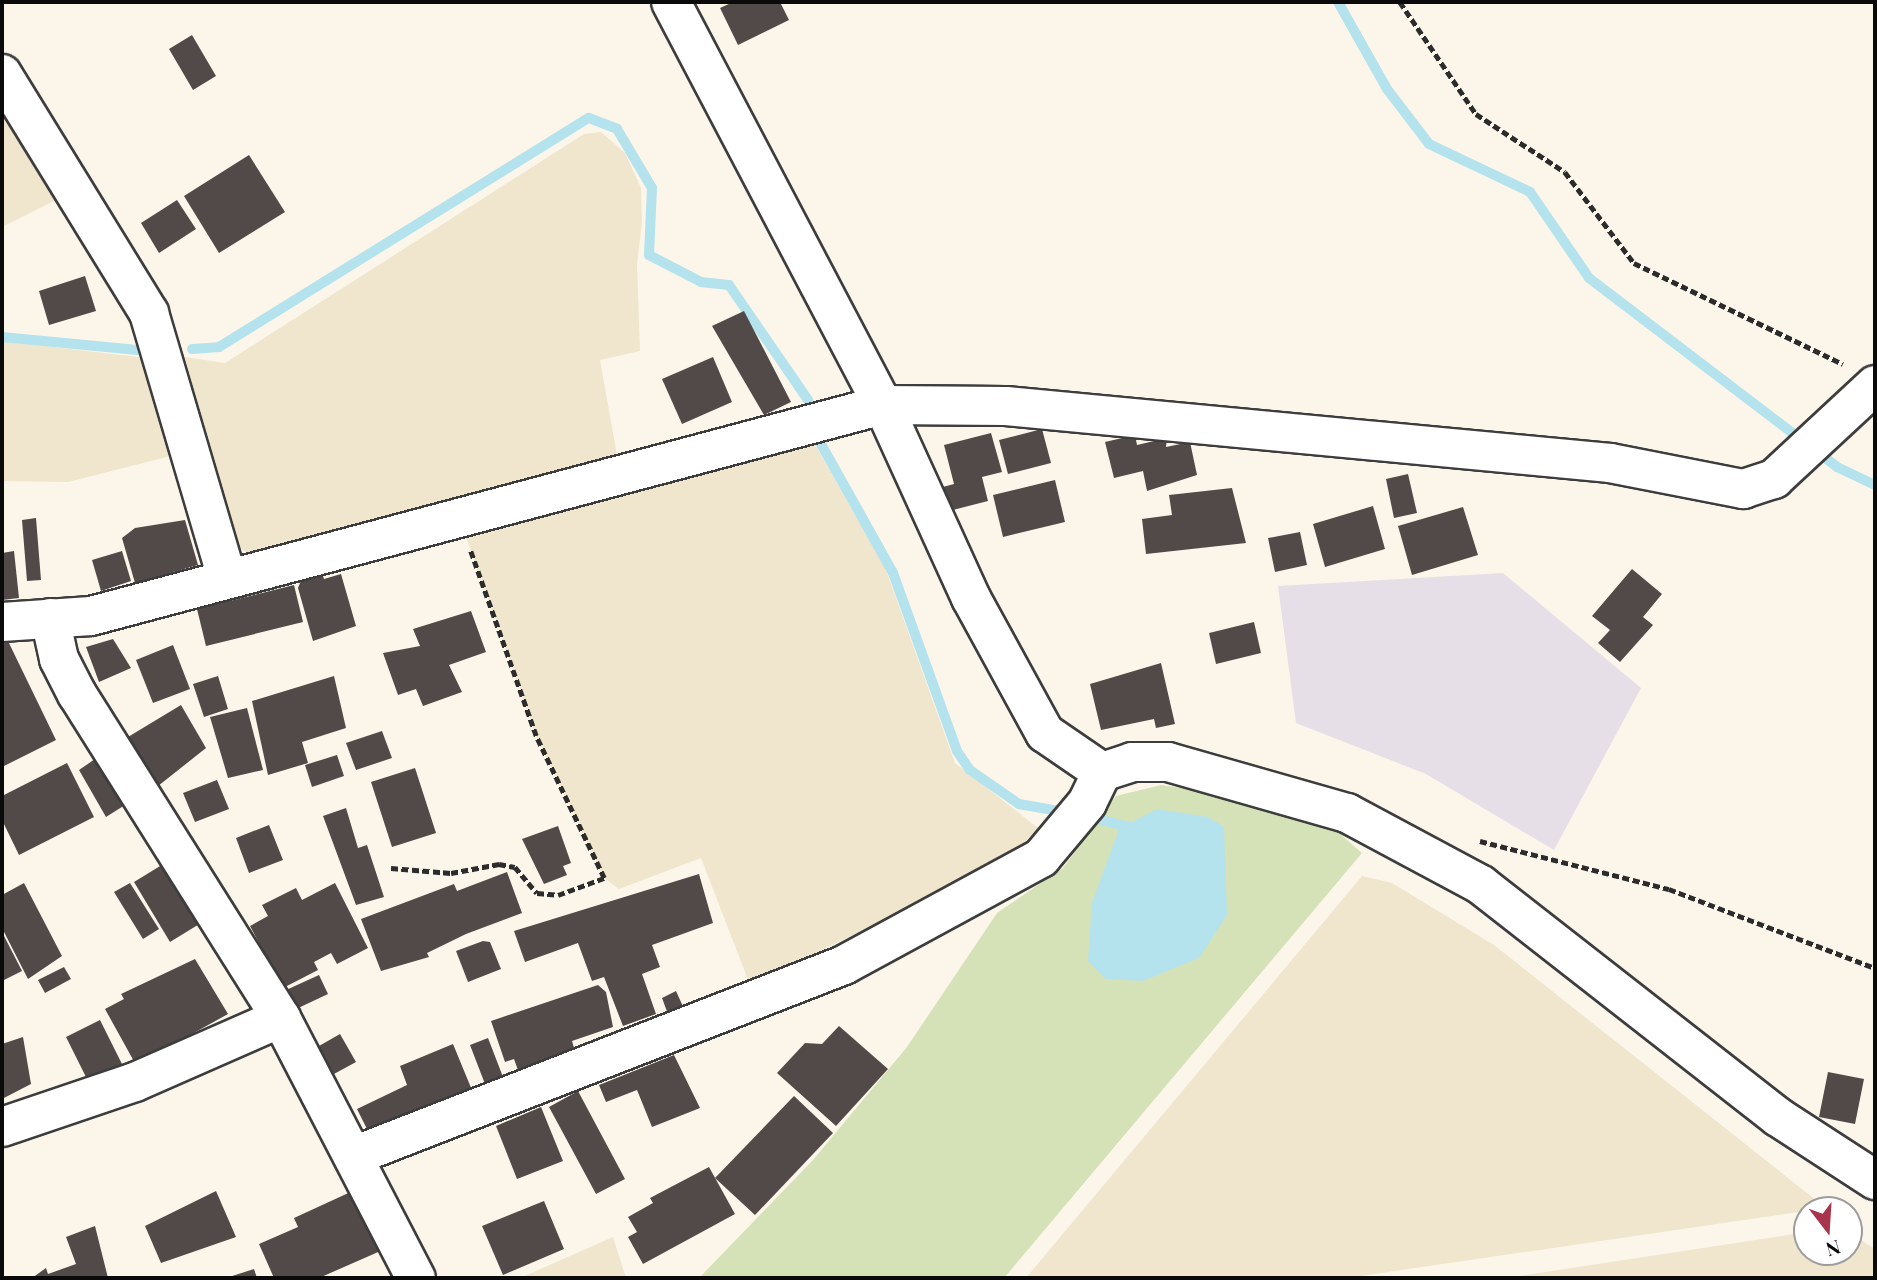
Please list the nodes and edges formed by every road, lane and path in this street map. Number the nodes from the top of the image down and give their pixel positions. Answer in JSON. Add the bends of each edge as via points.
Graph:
{"nodes":[{"id":1,"x":671,"y":2,"type":"edge"},
{"id":2,"x":1399,"y":2,"type":"edge"},
{"id":3,"x":2,"y":74,"type":"edge"},
{"id":4,"x":1864,"y":377,"type":"edge"},
{"id":5,"x":883,"y":405,"type":"junction"},
{"id":6,"x":456,"y":517,"type":"junction"},
{"id":7,"x":227,"y":578,"type":"junction"},
{"id":8,"x":50,"y":618,"type":"junction"},
{"id":9,"x":2,"y":622,"type":"edge"},
{"id":10,"x":1102,"y":772,"type":"junction"},
{"id":11,"x":1474,"y":839,"type":"dead end"},
{"id":12,"x":391,"y":869,"type":"dead end"},
{"id":13,"x":1875,"y":968,"type":"edge"},
{"id":14,"x":281,"y":1018,"type":"junction"},
{"id":15,"x":2,"y":1127,"type":"edge"},
{"id":16,"x":356,"y":1155,"type":"junction"},
{"id":17,"x":1875,"y":1181,"type":"edge"},
{"id":18,"x":416,"y":1278,"type":"edge"}],
"edges":[{"from":1,"to":5,"type":"street"},
{"from":2,"to":4,"type":"path","via":[[1476,114],[1565,172],[1634,263]]},
{"from":3,"to":7,"type":"street","via":[[149,313]]},
{"from":4,"to":5,"type":"street","via":[[1774,479],[1743,489],[1596,462],[1006,406]]},
{"from":5,"to":6,"type":"street"},
{"from":5,"to":10,"type":"street","via":[[971,598],[1045,733]]},
{"from":6,"to":7,"type":"street"},
{"from":6,"to":12,"type":"path","via":[[536,736],[604,878],[558,895],[537,893],[515,867],[499,864],[451,873]]},
{"from":7,"to":8,"type":"street","via":[[91,616]]},
{"from":8,"to":9,"type":"street"},
{"from":8,"to":14,"type":"street","via":[[59,659],[77,694]]},
{"from":10,"to":16,"type":"street","via":[[1087,803],[1041,858],[1001,885],[844,965]]},
{"from":10,"to":17,"type":"street","via":[[1132,762],[1168,762],[1256,782],[1385,833],[1481,885],[1778,1117]]},
{"from":11,"to":13,"type":"path","via":[[1669,890]]},
{"from":14,"to":15,"type":"street","via":[[135,1082]]},
{"from":14,"to":16,"type":"street"},
{"from":16,"to":18,"type":"street"}]}
